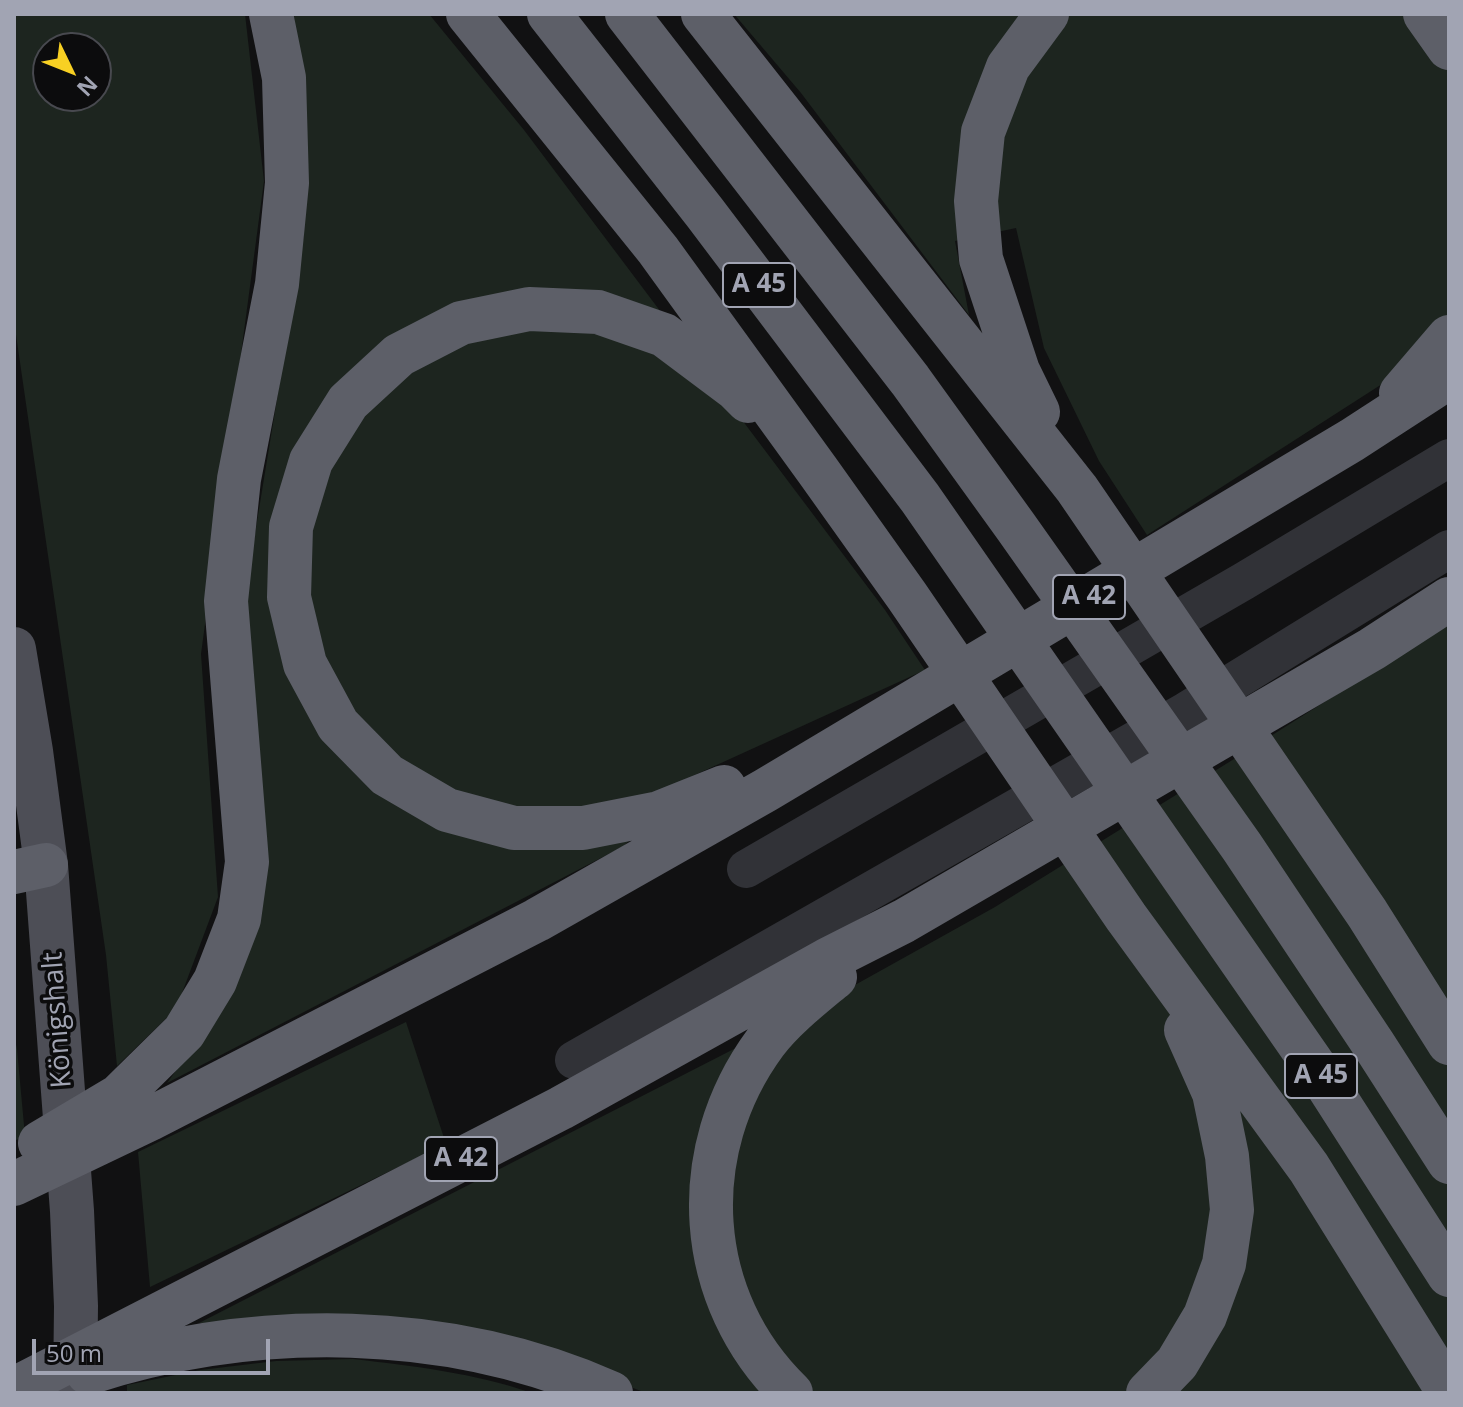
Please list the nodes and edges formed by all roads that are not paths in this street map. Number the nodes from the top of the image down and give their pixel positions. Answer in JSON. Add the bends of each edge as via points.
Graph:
{"nodes":[{"id":1,"x":271,"y":14,"type":"edge"},
{"id":2,"x":468,"y":14,"type":"edge"},
{"id":3,"x":549,"y":14,"type":"edge"},
{"id":4,"x":627,"y":14,"type":"edge"},
{"id":5,"x":703,"y":14,"type":"edge"},
{"id":6,"x":1047,"y":14,"type":"edge"},
{"id":7,"x":1425,"y":14,"type":"edge"},
{"id":8,"x":1449,"y":48,"type":"edge"},
{"id":9,"x":1449,"y":337,"type":"edge"},
{"id":10,"x":1449,"y":377,"type":"edge"},
{"id":11,"x":1352,"y":440,"type":"junction"},
{"id":12,"x":1449,"y":458,"type":"edge"},
{"id":13,"x":818,"y":471,"type":"junction"},
{"id":14,"x":1077,"y":489,"type":"junction"},
{"id":15,"x":1449,"y":549,"type":"edge"},
{"id":16,"x":1449,"y":599,"type":"edge"},
{"id":17,"x":1449,"y":624,"type":"edge"},
{"id":18,"x":14,"y":649,"type":"edge"},
{"id":19,"x":1372,"y":649,"type":"junction"},
{"id":20,"x":825,"y":754,"type":"junction"},
{"id":21,"x":30,"y":868,"type":"edge"},
{"id":22,"x":746,"y":869,"type":"dead end"},
{"id":23,"x":1367,"y":913,"type":"junction"},
{"id":24,"x":904,"y":921,"type":"junction"},
{"id":25,"x":1138,"y":934,"type":"junction"},
{"id":26,"x":1449,"y":1009,"type":"edge"},
{"id":27,"x":1449,"y":1043,"type":"edge"},
{"id":28,"x":574,"y":1060,"type":"dead end"},
{"id":29,"x":14,"y":1159,"type":"edge"},
{"id":30,"x":1449,"y":1162,"type":"edge"},
{"id":31,"x":14,"y":1184,"type":"edge"},
{"id":32,"x":1449,"y":1275,"type":"edge"},
{"id":33,"x":14,"y":1389,"type":"edge"},
{"id":34,"x":25,"y":1393,"type":"edge"},
{"id":35,"x":75,"y":1393,"type":"edge"},
{"id":36,"x":611,"y":1393,"type":"edge"},
{"id":37,"x":791,"y":1393,"type":"edge"},
{"id":38,"x":1148,"y":1393,"type":"edge"},
{"id":39,"x":1449,"y":1393,"type":"edge"}],
"edges":[{"from":1,"to":29,"type":"highway","via":[[284,78],[287,183],[277,284],[239,479],[226,601],[247,862],[239,919],[215,981],[184,1032],[119,1096]]},
{"from":2,"to":13,"type":"highway","via":[[658,250]]},
{"from":3,"to":32,"type":"highway","number":"A 45","via":[[912,486],[1324,1080]]},
{"from":4,"to":30,"type":"highway","number":"A 45","via":[[910,380],[1016,527],[1242,847]]},
{"from":5,"to":14,"type":"highway"},
{"from":6,"to":14,"type":"highway","via":[[1008,67],[983,132],[976,201],[981,259],[1018,371]]},
{"from":7,"to":8,"type":"highway"},
{"from":9,"to":11,"type":"highway","via":[[1409,386]]},
{"from":10,"to":11,"type":"highway","number":"A 42"},
{"from":11,"to":20,"type":"highway","number":"A 42"},
{"from":12,"to":22,"type":"lane"},
{"from":13,"to":20,"type":"highway","via":[[736,389],[664,335],[598,312],[529,309],[461,323],[399,355],[348,402],[311,461],[291,527],[289,597],[305,664],[338,725],[387,775],[447,810],[514,828],[583,828],[659,813],[764,771]]},
{"from":13,"to":25,"type":"highway"},
{"from":14,"to":23,"type":"highway"},
{"from":15,"to":28,"type":"lane","via":[[1186,711]]},
{"from":16,"to":19,"type":"highway","number":"A 42"},
{"from":17,"to":19,"type":"highway"},
{"from":18,"to":21,"type":"main road","name":"Königshalt","via":[[31,751]]},
{"from":19,"to":24,"type":"highway","number":"A 42"},
{"from":20,"to":31,"type":"highway","number":"A 42","via":[[537,920]]},
{"from":21,"to":35,"type":"main road","name":"Königshalt","via":[[57,1007],[72,1211]]},
{"from":23,"to":26,"type":"highway"},
{"from":23,"to":27,"type":"highway"},
{"from":24,"to":33,"type":"highway","number":"A 42","via":[[561,1108]]},
{"from":24,"to":37,"type":"highway","via":[[804,1003],[766,1042],[737,1089],[718,1140],[710,1194],[714,1248],[728,1301],[754,1349]]},
{"from":25,"to":38,"type":"highway","via":[[1214,1093],[1232,1210],[1224,1264],[1205,1316],[1177,1363]]},
{"from":25,"to":39,"type":"highway","via":[[1309,1168]]},
{"from":34,"to":36,"type":"highway","via":[[190,1347],[273,1336],[352,1335],[455,1346],[526,1363]]}]}
